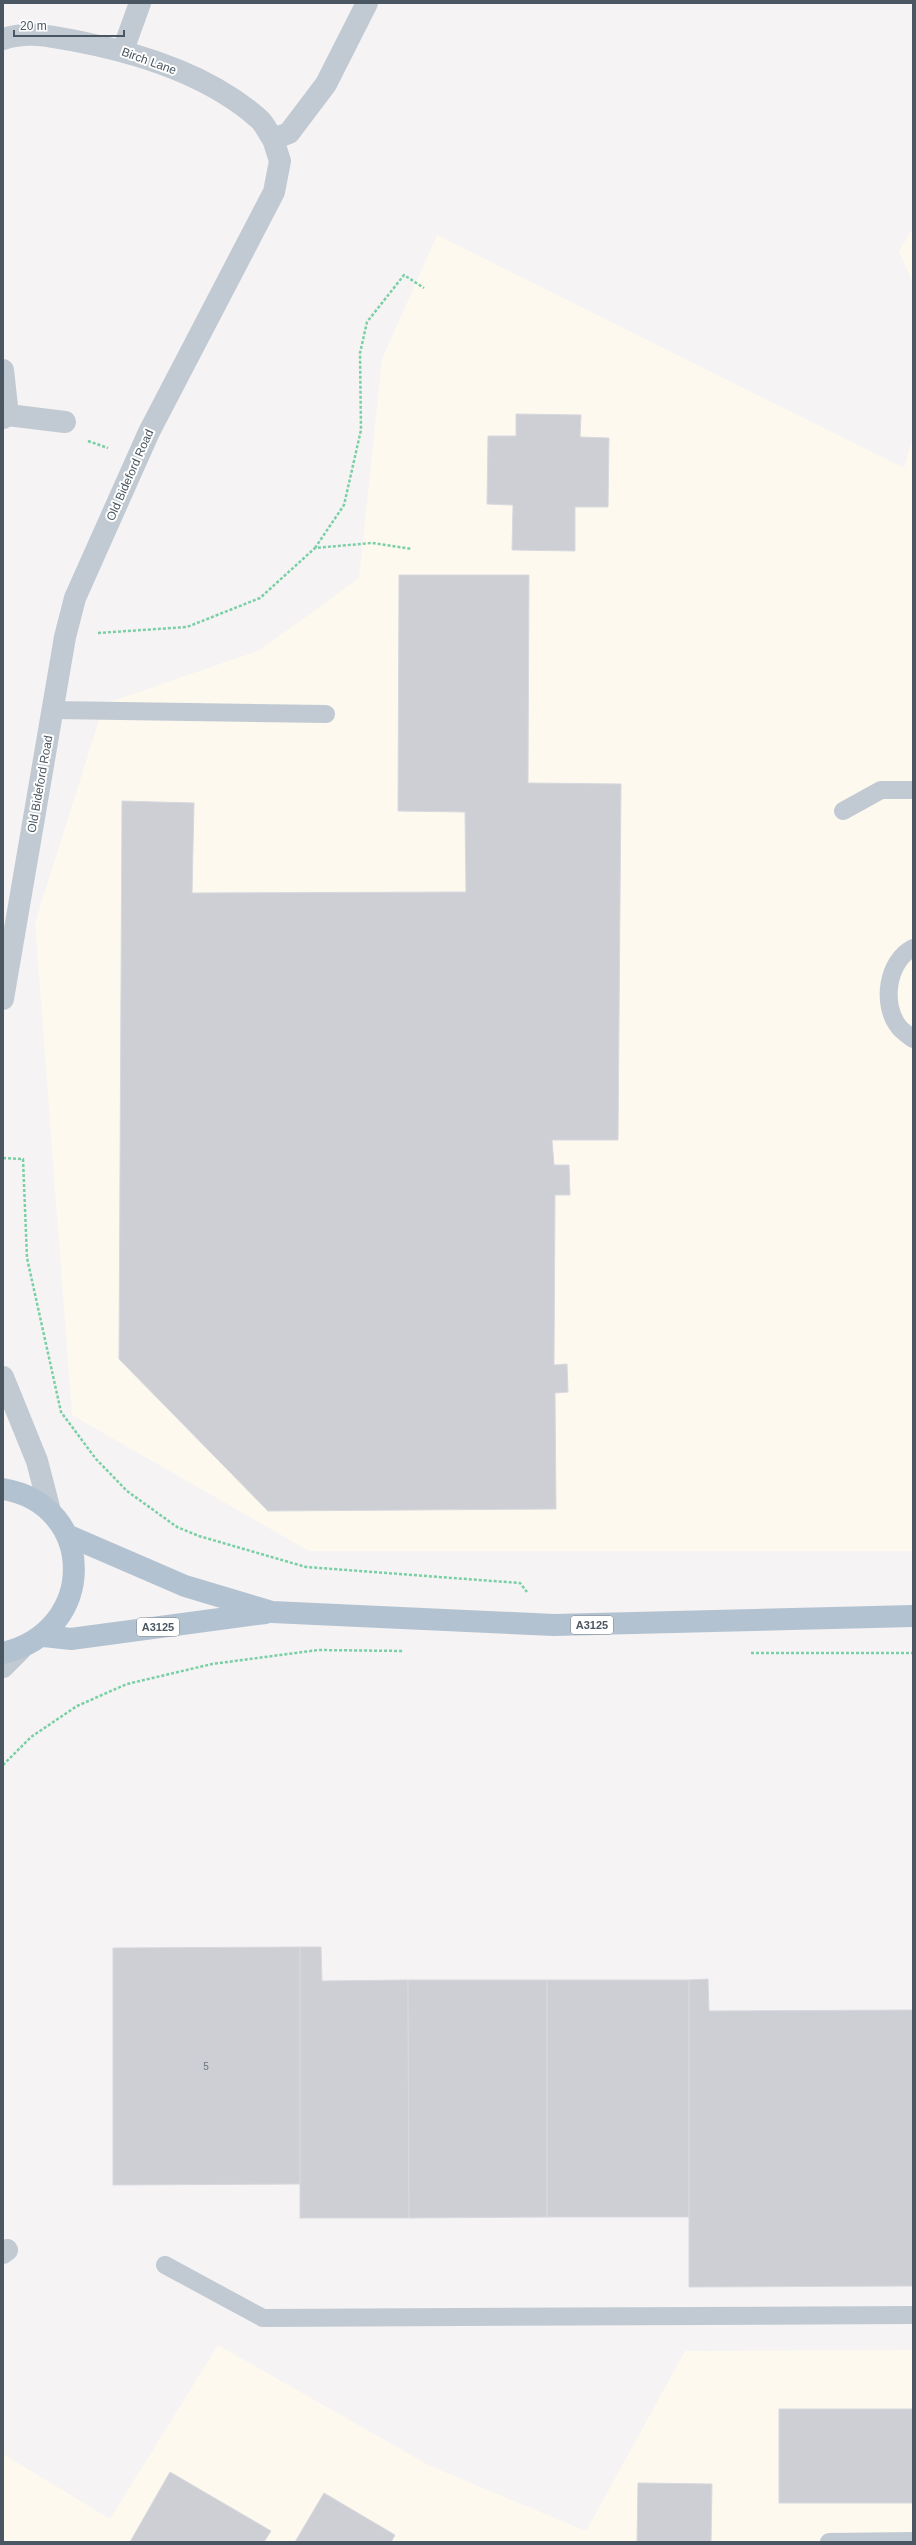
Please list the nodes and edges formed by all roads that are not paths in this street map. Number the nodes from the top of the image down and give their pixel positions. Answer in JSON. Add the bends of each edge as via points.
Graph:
{"nodes":[{"id":1,"x":140,"y":3,"type":"edge"},
{"id":2,"x":367,"y":3,"type":"edge"},
{"id":3,"x":3,"y":39,"type":"edge"},
{"id":4,"x":123,"y":50,"type":"junction"},
{"id":5,"x":272,"y":139,"type":"junction"},
{"id":6,"x":3,"y":370,"type":"edge"},
{"id":7,"x":6,"y":416,"type":"edge"},
{"id":8,"x":65,"y":422,"type":"dead end"},
{"id":9,"x":53,"y":710,"type":"junction"},
{"id":10,"x":326,"y":714,"type":"dead end"},
{"id":11,"x":913,"y":790,"type":"edge"},
{"id":12,"x":843,"y":811,"type":"dead end"},
{"id":13,"x":913,"y":948,"type":"edge"},
{"id":14,"x":3,"y":999,"type":"edge"},
{"id":15,"x":913,"y":1039,"type":"edge"},
{"id":16,"x":3,"y":1377,"type":"edge"},
{"id":17,"x":3,"y":1489,"type":"edge"},
{"id":18,"x":50,"y":1511,"type":"junction"},
{"id":19,"x":67,"y":1535,"type":"junction"},
{"id":20,"x":272,"y":1612,"type":"junction"},
{"id":21,"x":913,"y":1616,"type":"edge"},
{"id":22,"x":44,"y":1636,"type":"junction"},
{"id":23,"x":12,"y":1651,"type":"edge"},
{"id":24,"x":3,"y":1668,"type":"edge"},
{"id":25,"x":165,"y":2265,"type":"dead end"},
{"id":26,"x":913,"y":2315,"type":"edge"},
{"id":27,"x":913,"y":2540,"type":"edge"},
{"id":28,"x":829,"y":2542,"type":"edge"}],
"edges":[{"from":1,"to":4,"type":"street"},
{"from":2,"to":5,"type":"street","via":[[326,84],[289,133]]},
{"from":3,"to":4,"type":"street","name":"Birch Lane","via":[[16,35],[43,34]]},
{"from":4,"to":5,"type":"street","name":"Birch Lane","via":[[169,67],[230,96],[260,120]]},
{"from":5,"to":9,"type":"street","name":"Old Bideford Road","via":[[280,161],[274,192],[149,432],[75,598],[65,637]]},
{"from":6,"to":7,"type":"street"},
{"from":7,"to":8,"type":"street"},
{"from":9,"to":10,"type":"lane"},
{"from":9,"to":14,"type":"street","name":"Old Bideford Road"},
{"from":11,"to":12,"type":"lane","via":[[881,790]]},
{"from":13,"to":15,"type":"lane","via":[[896,966],[888,986],[890,1007],[898,1026]]},
{"from":16,"to":18,"type":"street","via":[[37,1461]]},
{"from":17,"to":18,"type":"main road","via":[[22,1492]]},
{"from":18,"to":19,"type":"main road"},
{"from":19,"to":20,"type":"main road","number":"A3125","via":[[185,1586]]},
{"from":19,"to":22,"type":"main road","via":[[74,1562],[72,1590],[62,1615]]},
{"from":20,"to":21,"type":"main road","number":"A3125","via":[[554,1625]]},
{"from":20,"to":22,"type":"main road","number":"A3125","via":[[71,1639]]},
{"from":22,"to":23,"type":"main road"},
{"from":23,"to":24,"type":"street"},
{"from":25,"to":26,"type":"lane","via":[[263,2318]]},
{"from":27,"to":28,"type":"lane"}]}
